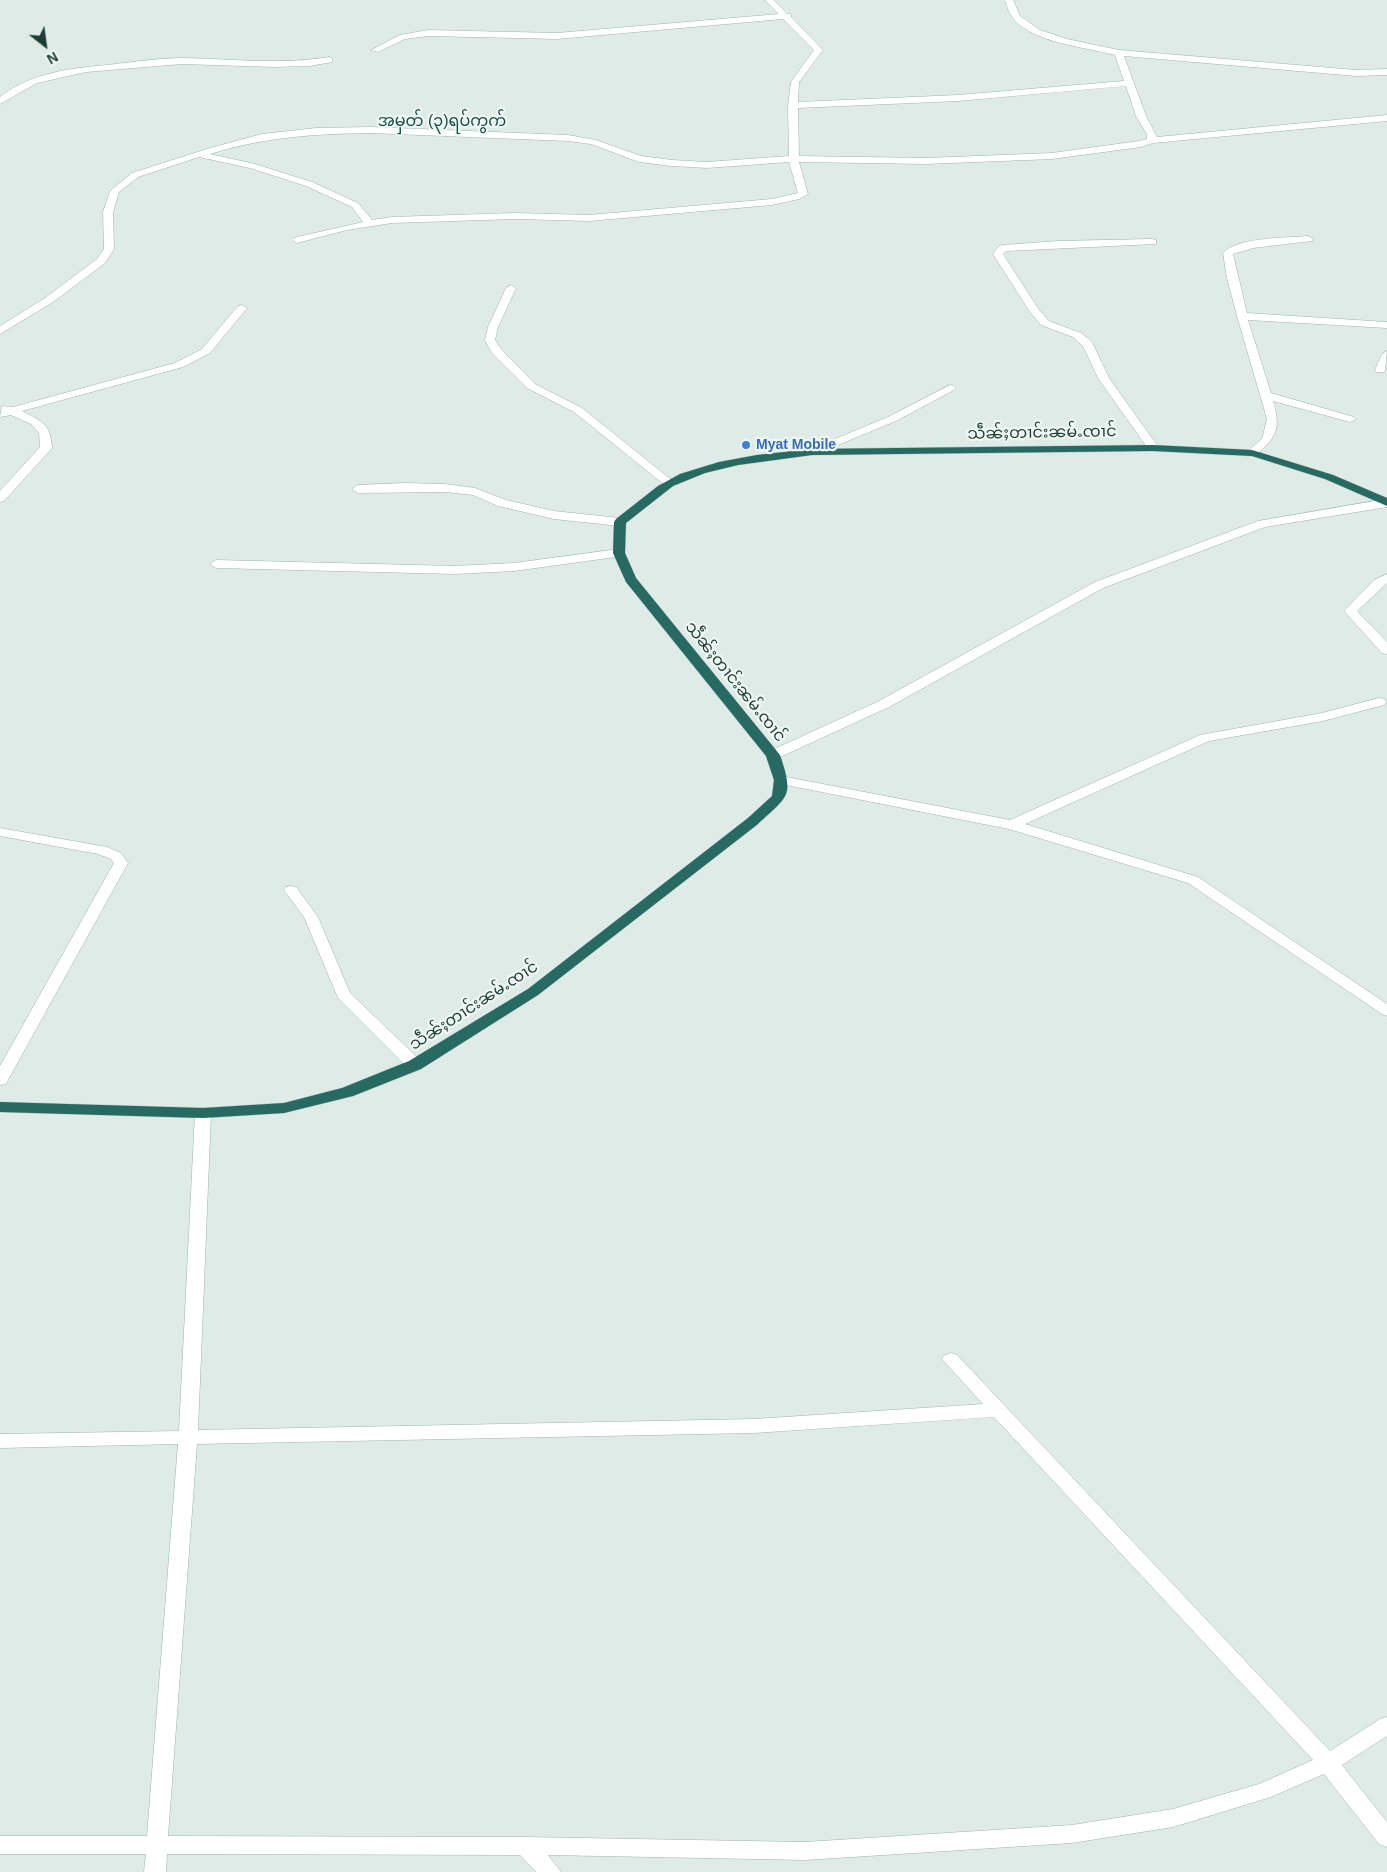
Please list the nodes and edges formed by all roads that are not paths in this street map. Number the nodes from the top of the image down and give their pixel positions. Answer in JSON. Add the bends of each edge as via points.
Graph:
{"nodes":[{"id":1,"x":769,"y":0,"type":"edge"},
{"id":2,"x":1009,"y":0,"type":"edge"},
{"id":3,"x":788,"y":16,"type":"junction"},
{"id":4,"x":375,"y":50,"type":"dead end"},
{"id":5,"x":1120,"y":54,"type":"junction"},
{"id":6,"x":330,"y":60,"type":"dead end"},
{"id":7,"x":1387,"y":72,"type":"edge"},
{"id":8,"x":1130,"y":82,"type":"junction"},
{"id":9,"x":0,"y":101,"type":"edge"},
{"id":10,"x":793,"y":106,"type":"junction"},
{"id":11,"x":1387,"y":118,"type":"edge"},
{"id":12,"x":1152,"y":140,"type":"junction"},
{"id":13,"x":198,"y":154,"type":"junction"},
{"id":14,"x":793,"y":158,"type":"junction"},
{"id":15,"x":370,"y":224,"type":"junction"},
{"id":16,"x":1308,"y":239,"type":"dead end"},
{"id":17,"x":297,"y":240,"type":"dead end"},
{"id":18,"x":1152,"y":242,"type":"dead end"},
{"id":19,"x":511,"y":288,"type":"dead end"},
{"id":20,"x":242,"y":308,"type":"dead end"},
{"id":21,"x":1242,"y":316,"type":"junction"},
{"id":22,"x":1387,"y":325,"type":"edge"},
{"id":23,"x":0,"y":331,"type":"edge"},
{"id":24,"x":1387,"y":354,"type":"edge"},
{"id":25,"x":1380,"y":370,"type":"dead end"},
{"id":26,"x":950,"y":388,"type":"dead end"},
{"id":27,"x":1265,"y":395,"type":"junction"},
{"id":28,"x":4,"y":410,"type":"edge"},
{"id":29,"x":1350,"y":419,"type":"dead end"},
{"id":30,"x":1152,"y":448,"type":"junction"},
{"id":31,"x":812,"y":452,"type":"junction"},
{"id":32,"x":1252,"y":453,"type":"junction"},
{"id":33,"x":670,"y":484,"type":"junction"},
{"id":34,"x":358,"y":489,"type":"dead end"},
{"id":35,"x":0,"y":498,"type":"edge"},
{"id":36,"x":1387,"y":503,"type":"edge"},
{"id":37,"x":620,"y":522,"type":"junction"},
{"id":38,"x":618,"y":553,"type":"junction"},
{"id":39,"x":216,"y":564,"type":"dead end"},
{"id":40,"x":1387,"y":578,"type":"edge"},
{"id":41,"x":1387,"y":650,"type":"edge"},
{"id":42,"x":1379,"y":702,"type":"dead end"},
{"id":43,"x":773,"y":755,"type":"junction"},
{"id":44,"x":781,"y":780,"type":"junction"},
{"id":45,"x":1012,"y":825,"type":"junction"},
{"id":46,"x":0,"y":832,"type":"edge"},
{"id":47,"x":292,"y":890,"type":"dead end"},
{"id":48,"x":1387,"y":1011,"type":"edge"},
{"id":49,"x":415,"y":1065,"type":"junction"},
{"id":50,"x":0,"y":1080,"type":"edge"},
{"id":51,"x":0,"y":1107,"type":"edge"},
{"id":52,"x":203,"y":1113,"type":"junction"},
{"id":53,"x":951,"y":1359,"type":"dead end"},
{"id":54,"x":999,"y":1410,"type":"junction"},
{"id":55,"x":188,"y":1438,"type":"junction"},
{"id":56,"x":0,"y":1441,"type":"edge"},
{"id":57,"x":1387,"y":1725,"type":"edge"},
{"id":58,"x":1328,"y":1763,"type":"junction"},
{"id":59,"x":1387,"y":1838,"type":"edge"},
{"id":60,"x":0,"y":1844,"type":"edge"},
{"id":61,"x":158,"y":1844,"type":"junction"},
{"id":62,"x":525,"y":1846,"type":"junction"},
{"id":63,"x":155,"y":1872,"type":"edge"},
{"id":64,"x":550,"y":1872,"type":"edge"}],
"edges":[{"from":1,"to":3,"type":"street"},
{"from":2,"to":5,"type":"street","via":[[1016,16],[1038,33]]},
{"from":3,"to":4,"type":"street","via":[[566,36],[428,34],[402,37]]},
{"from":3,"to":10,"type":"street","via":[[819,50],[795,82]]},
{"from":5,"to":7,"type":"street","via":[[1356,73]]},
{"from":5,"to":8,"type":"street"},
{"from":6,"to":9,"type":"street","via":[[281,66],[181,61],[79,70],[24,85]]},
{"from":8,"to":10,"type":"street","via":[[958,98]]},
{"from":8,"to":12,"type":"street","via":[[1140,116],[1152,134]]},
{"from":10,"to":14,"type":"street"},
{"from":11,"to":12,"type":"street"},
{"from":12,"to":14,"type":"street","via":[[1052,156],[926,161]]},
{"from":13,"to":14,"type":"street","via":[[262,137],[316,130],[370,130],[568,138],[593,142],[639,159],[672,163],[707,165]]},
{"from":13,"to":15,"type":"street","via":[[252,166],[309,184],[355,205]]},
{"from":13,"to":23,"type":"street","via":[[135,175],[115,191],[108,212],[109,249],[101,261]]},
{"from":14,"to":15,"type":"street","via":[[803,194],[772,202],[589,218],[460,218],[392,220]]},
{"from":15,"to":17,"type":"street"},
{"from":16,"to":21,"type":"street","via":[[1228,253]]},
{"from":18,"to":30,"type":"street","via":[[1003,248],[998,254],[1045,323],[1077,335],[1088,344],[1104,378]]},
{"from":19,"to":33,"type":"street","via":[[493,327],[490,340],[496,351],[531,386],[578,410]]},
{"from":20,"to":28,"type":"street","via":[[206,351],[179,365]]},
{"from":21,"to":22,"type":"street"},
{"from":21,"to":27,"type":"street"},
{"from":24,"to":25,"type":"street"},
{"from":26,"to":31,"type":"street","via":[[892,420]]},
{"from":27,"to":29,"type":"street"},
{"from":27,"to":32,"type":"street","via":[[1271,426],[1267,440]]},
{"from":28,"to":35,"type":"street","via":[[36,422],[45,432],[46,448]]},
{"from":30,"to":31,"type":"highway","name":"သဵၼ်ႈတၢင်းၼမ်ႉၸၢင်"},
{"from":30,"to":32,"type":"highway","name":"သဵၼ်ႈတၢင်းၼမ်ႉၸၢင်"},
{"from":31,"to":33,"type":"highway","name":"သဵၼ်ႈတၢင်းၼမ်ႉၸၢင်","via":[[759,458],[698,471]]},
{"from":32,"to":36,"type":"highway","name":"သဵၼ်ႈတၢင်းၼမ်ႉၸၢင်","via":[[1320,474]]},
{"from":33,"to":37,"type":"highway","name":"သဵၼ်ႈတၢင်းၼမ်ႉၸၢင်"},
{"from":34,"to":37,"type":"street","via":[[445,488],[475,492],[502,503],[554,515]]},
{"from":36,"to":43,"type":"street","via":[[1262,524],[1099,585],[884,704]]},
{"from":37,"to":38,"type":"highway","name":"သဵၼ်ႈတၢင်းၼမ်ႉၸၢင်"},
{"from":38,"to":39,"type":"street","via":[[514,567],[455,570]]},
{"from":38,"to":43,"type":"highway","name":"သဵၼ်ႈတၢင်းၼမ်ႉၸၢင်","via":[[630,579]]},
{"from":40,"to":41,"type":"street","via":[[1378,582],[1350,611]]},
{"from":42,"to":45,"type":"street","via":[[1323,717],[1204,738]]},
{"from":43,"to":44,"type":"highway","name":"သဵၼ်ႈတၢင်းၼမ်ႉၸၢင်"},
{"from":44,"to":45,"type":"street"},
{"from":44,"to":49,"type":"highway","name":"သဵၼ်ႈတၢင်းၼမ်ႉၸၢင်","via":[[779,797],[753,821],[533,992]]},
{"from":45,"to":48,"type":"street","via":[[1193,880]]},
{"from":46,"to":50,"type":"street","via":[[102,850],[116,856],[121,863]]},
{"from":47,"to":49,"type":"street","via":[[311,917],[343,995]]},
{"from":49,"to":52,"type":"highway","name":"သဵၼ်ႈတၢင်းၼမ်ႉၸၢင်","via":[[347,1092],[284,1108]]},
{"from":51,"to":52,"type":"highway","name":"သဵၼ်ႈတၢင်းၼမ်ႉၸၢင်"},
{"from":52,"to":55,"type":"street"},
{"from":53,"to":54,"type":"street"},
{"from":54,"to":55,"type":"street","via":[[754,1426]]},
{"from":54,"to":58,"type":"street"},
{"from":55,"to":56,"type":"street"},
{"from":55,"to":61,"type":"street"},
{"from":57,"to":58,"type":"street"},
{"from":58,"to":59,"type":"street"},
{"from":58,"to":62,"type":"street","via":[[1264,1791],[1173,1818],[1072,1834],[805,1851]]},
{"from":60,"to":61,"type":"street"},
{"from":61,"to":62,"type":"street"},
{"from":61,"to":63,"type":"street"},
{"from":62,"to":64,"type":"street"}]}
